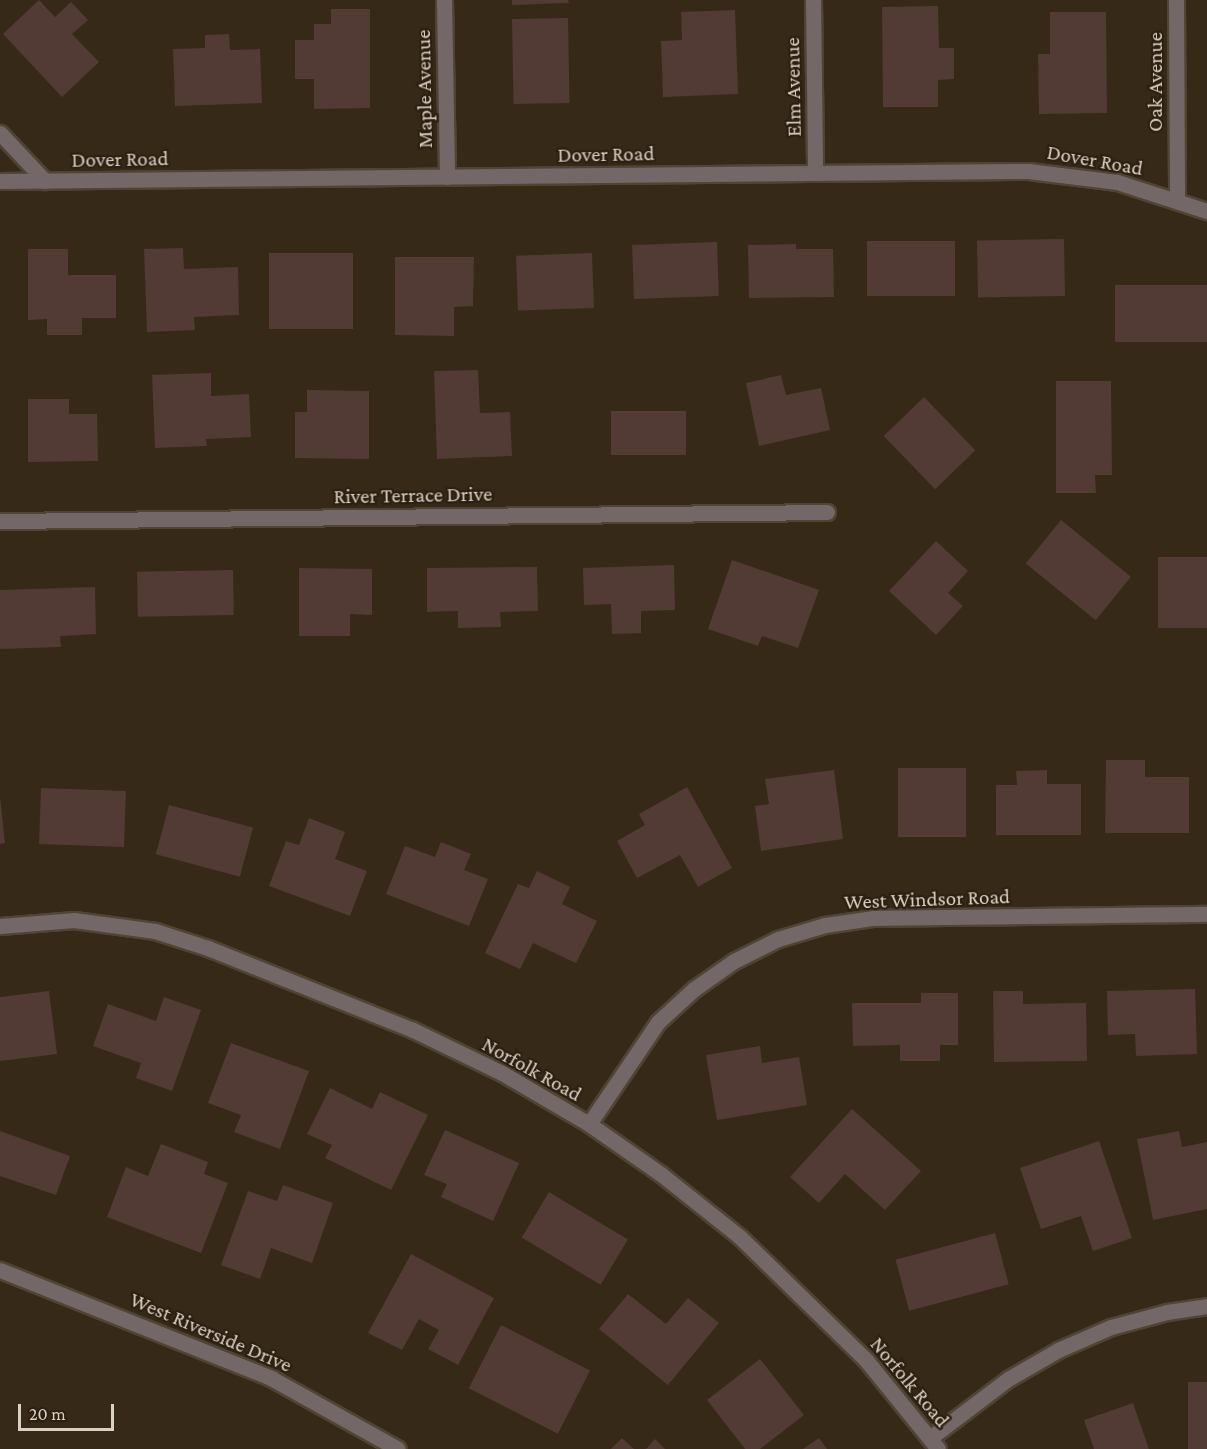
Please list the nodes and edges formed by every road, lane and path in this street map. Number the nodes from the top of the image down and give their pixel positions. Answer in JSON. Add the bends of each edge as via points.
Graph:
{"nodes":[{"id":1,"x":444,"y":0,"type":"edge"},
{"id":2,"x":813,"y":0,"type":"edge"},
{"id":3,"x":1176,"y":0,"type":"edge"},
{"id":4,"x":0,"y":133,"type":"edge"},
{"id":5,"x":815,"y":173,"type":"junction"},
{"id":6,"x":447,"y":177,"type":"junction"},
{"id":7,"x":45,"y":181,"type":"junction"},
{"id":8,"x":0,"y":182,"type":"edge"},
{"id":9,"x":1177,"y":199,"type":"junction"},
{"id":10,"x":1207,"y":211,"type":"edge"},
{"id":11,"x":827,"y":512,"type":"dead end"},
{"id":12,"x":0,"y":521,"type":"edge"},
{"id":13,"x":1207,"y":914,"type":"edge"},
{"id":14,"x":0,"y":926,"type":"edge"},
{"id":15,"x":589,"y":1124,"type":"junction"},
{"id":16,"x":0,"y":1269,"type":"edge"},
{"id":17,"x":1207,"y":1306,"type":"edge"},
{"id":18,"x":934,"y":1444,"type":"edge"},
{"id":19,"x":398,"y":1449,"type":"edge"}],
"edges":[{"from":1,"to":6,"type":"street","name":"Maple Avenue"},
{"from":2,"to":5,"type":"street","name":"Elm Avenue"},
{"from":3,"to":9,"type":"street","name":"Oak Avenue"},
{"from":4,"to":7,"type":"street"},
{"from":5,"to":6,"type":"street","name":"Dover Road"},
{"from":5,"to":9,"type":"street","name":"Dover Road","via":[[1028,171],[1117,182]]},
{"from":6,"to":7,"type":"street","name":"Dover Road"},
{"from":7,"to":8,"type":"street","name":"Dover Road"},
{"from":9,"to":10,"type":"street","name":"Dover Road"},
{"from":11,"to":12,"type":"street","name":"River Terrace Drive"},
{"from":13,"to":15,"type":"street","name":"West Windsor Road","via":[[873,918],[825,925],[778,939],[710,978],[658,1022]]},
{"from":14,"to":15,"type":"street","name":"Norfolk Road","via":[[74,920],[129,925],[208,948],[411,1029],[502,1073]]},
{"from":15,"to":18,"type":"street","name":"Norfolk Road","via":[[662,1175],[757,1252],[866,1360]]},
{"from":16,"to":19,"type":"street","name":"West Riverside Drive","via":[[271,1378]]},
{"from":17,"to":18,"type":"street","via":[[1111,1327],[1058,1350],[1008,1379]]}]}
